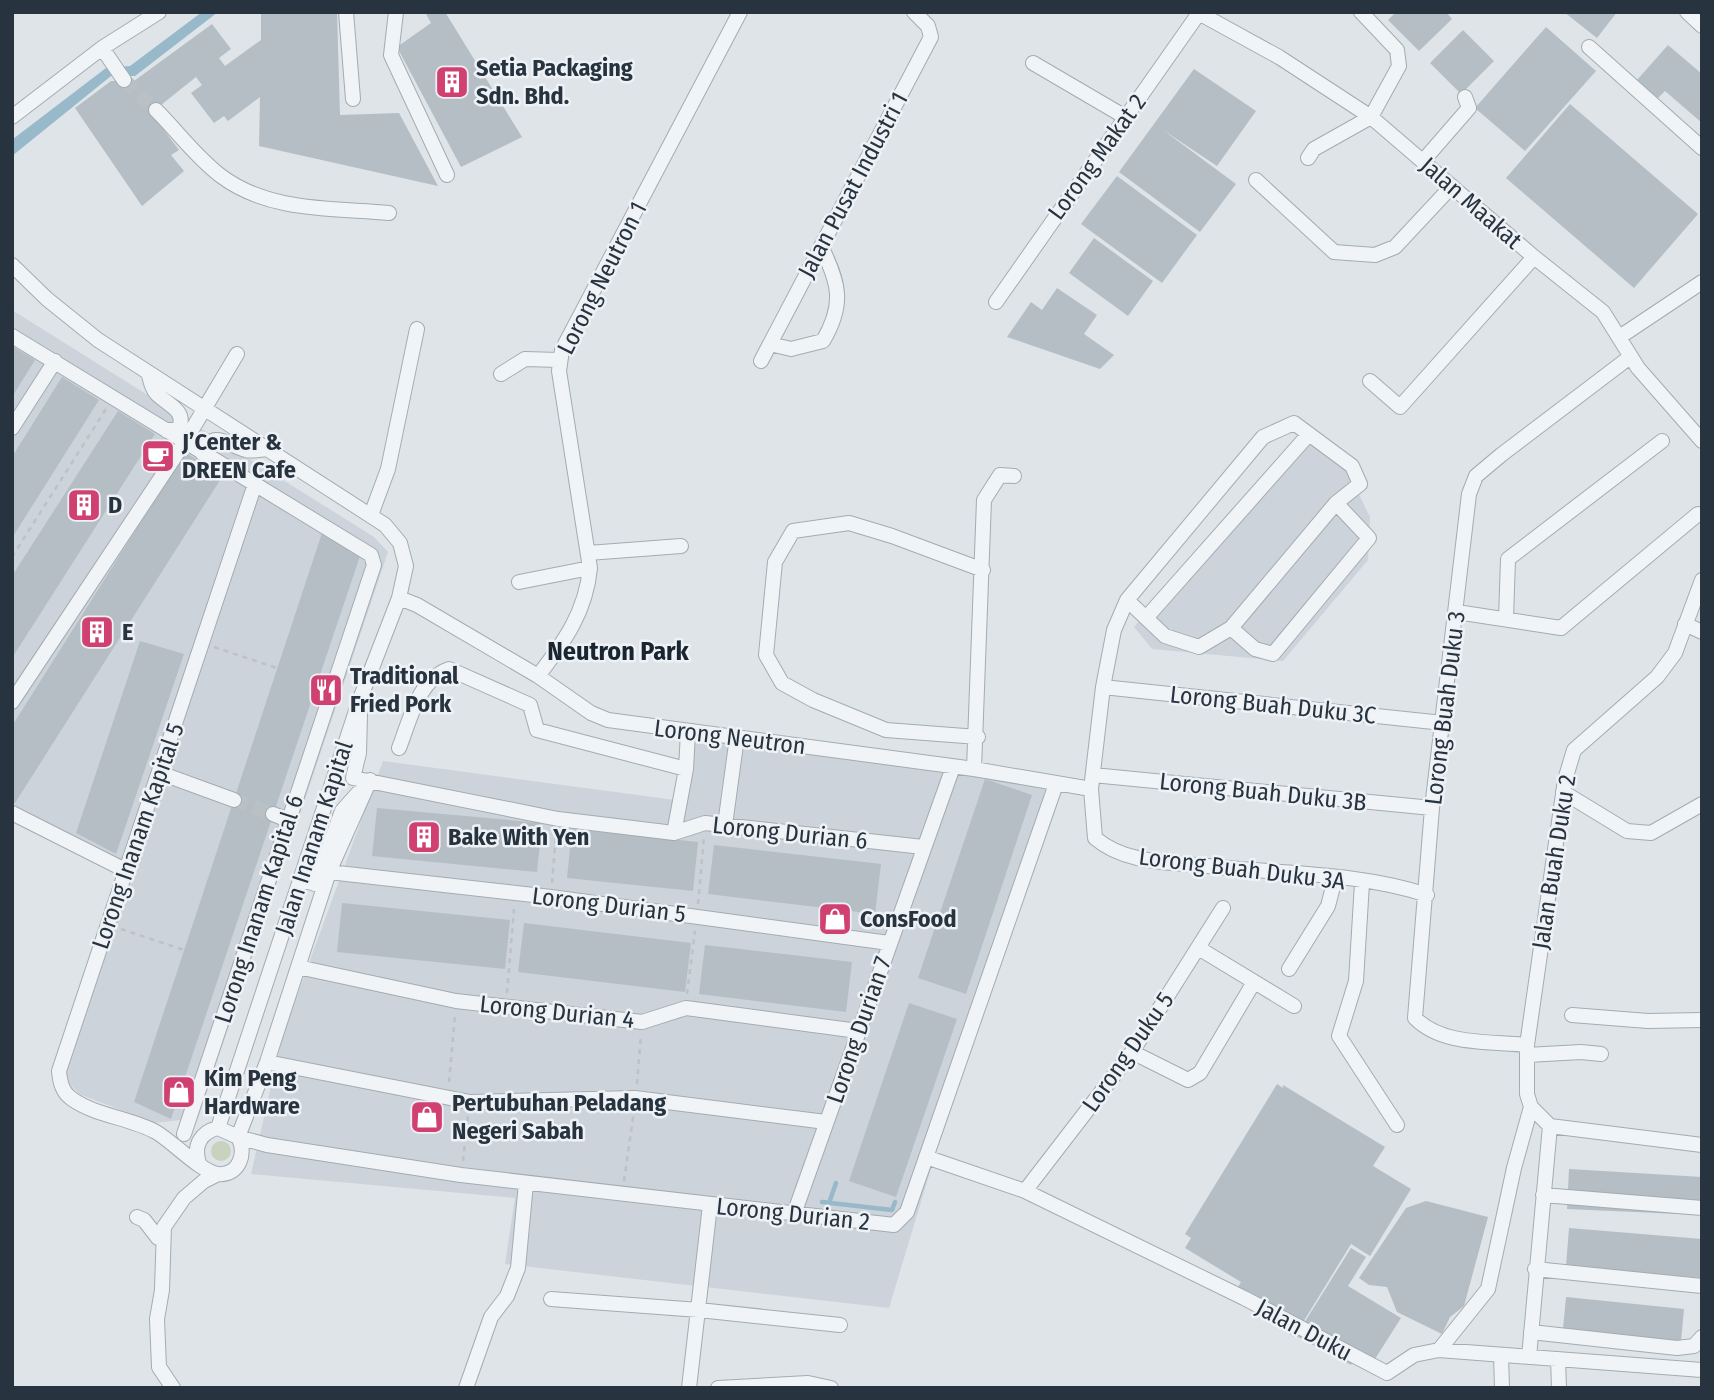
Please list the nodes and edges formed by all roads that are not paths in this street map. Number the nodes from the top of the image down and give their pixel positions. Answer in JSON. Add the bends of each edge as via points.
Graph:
{"nodes":[{"id":1,"x":159,"y":12,"type":"edge"},
{"id":2,"x":346,"y":12,"type":"edge"},
{"id":3,"x":396,"y":12,"type":"edge"},
{"id":4,"x":740,"y":12,"type":"edge"},
{"id":5,"x":914,"y":12,"type":"edge"},
{"id":6,"x":1361,"y":12,"type":"edge"},
{"id":7,"x":1687,"y":12,"type":"edge"},
{"id":8,"x":1198,"y":13,"type":"edge"},
{"id":9,"x":1702,"y":26,"type":"edge"},
{"id":10,"x":1590,"y":47,"type":"dead end"},
{"id":11,"x":102,"y":48,"type":"junction"},
{"id":12,"x":1033,"y":63,"type":"dead end"},
{"id":13,"x":124,"y":80,"type":"tunnel mouth"},
{"id":14,"x":1465,"y":97,"type":"dead end"},
{"id":15,"x":353,"y":99,"type":"dead end"},
{"id":16,"x":156,"y":110,"type":"tunnel mouth"},
{"id":17,"x":14,"y":117,"type":"edge"},
{"id":18,"x":1371,"y":117,"type":"junction"},
{"id":19,"x":1127,"y":118,"type":"junction"},
{"id":20,"x":1702,"y":148,"type":"edge"},
{"id":21,"x":1308,"y":158,"type":"dead end"},
{"id":22,"x":1423,"y":161,"type":"junction"},
{"id":23,"x":447,"y":175,"type":"dead end"},
{"id":24,"x":1256,"y":180,"type":"dead end"},
{"id":25,"x":1452,"y":186,"type":"junction"},
{"id":26,"x":389,"y":213,"type":"dead end"},
{"id":27,"x":821,"y":246,"type":"junction"},
{"id":28,"x":12,"y":252,"type":"edge"},
{"id":29,"x":1534,"y":257,"type":"junction"},
{"id":30,"x":12,"y":265,"type":"edge"},
{"id":31,"x":24,"y":276,"type":"junction"},
{"id":32,"x":1702,"y":282,"type":"edge"},
{"id":33,"x":996,"y":302,"type":"dead end"},
{"id":34,"x":416,"y":329,"type":"dead end"},
{"id":35,"x":1621,"y":335,"type":"junction"},
{"id":36,"x":12,"y":336,"type":"edge"},
{"id":37,"x":770,"y":344,"type":"junction"},
{"id":38,"x":237,"y":354,"type":"dead end"},
{"id":39,"x":1630,"y":357,"type":"junction"},
{"id":40,"x":559,"y":360,"type":"junction"},
{"id":41,"x":55,"y":361,"type":"junction"},
{"id":42,"x":761,"y":361,"type":"dead end"},
{"id":43,"x":148,"y":372,"type":"junction"},
{"id":44,"x":501,"y":374,"type":"dead end"},
{"id":45,"x":1370,"y":382,"type":"dead end"},
{"id":46,"x":204,"y":410,"type":"junction"},
{"id":47,"x":12,"y":428,"type":"edge"},
{"id":48,"x":167,"y":431,"type":"junction"},
{"id":49,"x":1309,"y":434,"type":"junction"},
{"id":50,"x":1662,"y":441,"type":"dead end"},
{"id":51,"x":1702,"y":441,"type":"edge"},
{"id":52,"x":184,"y":443,"type":"junction"},
{"id":53,"x":269,"y":449,"type":"junction"},
{"id":54,"x":202,"y":453,"type":"junction"},
{"id":55,"x":1014,"y":476,"type":"dead end"},
{"id":56,"x":256,"y":484,"type":"junction"},
{"id":57,"x":1336,"y":503,"type":"junction"},
{"id":58,"x":1698,"y":514,"type":"dead end"},
{"id":59,"x":371,"y":515,"type":"junction"},
{"id":60,"x":681,"y":545,"type":"dead end"},
{"id":61,"x":588,"y":553,"type":"junction"},
{"id":62,"x":590,"y":568,"type":"junction"},
{"id":63,"x":982,"y":570,"type":"junction"},
{"id":64,"x":1702,"y":580,"type":"edge"},
{"id":65,"x":519,"y":582,"type":"dead end"},
{"id":66,"x":399,"y":598,"type":"junction"},
{"id":67,"x":1127,"y":600,"type":"junction"},
{"id":68,"x":1457,"y":612,"type":"junction"},
{"id":69,"x":1146,"y":618,"type":"junction"},
{"id":70,"x":1506,"y":619,"type":"junction"},
{"id":71,"x":1685,"y":624,"type":"junction"},
{"id":72,"x":1231,"y":628,"type":"junction"},
{"id":73,"x":1702,"y":632,"type":"edge"},
{"id":74,"x":538,"y":676,"type":"junction"},
{"id":75,"x":1103,"y":687,"type":"junction"},
{"id":76,"x":360,"y":699,"type":"junction"},
{"id":77,"x":12,"y":702,"type":"edge"},
{"id":78,"x":1443,"y":723,"type":"junction"},
{"id":79,"x":688,"y":732,"type":"junction"},
{"id":80,"x":737,"y":737,"type":"junction"},
{"id":81,"x":978,"y":737,"type":"junction"},
{"id":82,"x":399,"y":748,"type":"dead end"},
{"id":83,"x":953,"y":767,"type":"junction"},
{"id":84,"x":686,"y":769,"type":"junction"},
{"id":85,"x":974,"y":769,"type":"junction"},
{"id":86,"x":160,"y":773,"type":"junction"},
{"id":87,"x":370,"y":780,"type":"junction"},
{"id":88,"x":1092,"y":782,"type":"junction"},
{"id":89,"x":1056,"y":785,"type":"junction"},
{"id":90,"x":1563,"y":792,"type":"junction"},
{"id":91,"x":234,"y":800,"type":"tunnel mouth"},
{"id":92,"x":1702,"y":804,"type":"edge"},
{"id":93,"x":1432,"y":808,"type":"junction"},
{"id":94,"x":12,"y":813,"type":"edge"},
{"id":95,"x":273,"y":814,"type":"tunnel mouth"},
{"id":96,"x":288,"y":820,"type":"junction"},
{"id":97,"x":724,"y":825,"type":"junction"},
{"id":98,"x":674,"y":833,"type":"junction"},
{"id":99,"x":923,"y":847,"type":"junction"},
{"id":100,"x":127,"y":870,"type":"junction"},
{"id":101,"x":329,"y":872,"type":"junction"},
{"id":102,"x":1335,"y":878,"type":"junction"},
{"id":103,"x":300,"y":879,"type":"junction"},
{"id":104,"x":1362,"y":883,"type":"junction"},
{"id":105,"x":1427,"y":895,"type":"junction"},
{"id":106,"x":1223,"y":908,"type":"dead end"},
{"id":107,"x":889,"y":943,"type":"junction"},
{"id":108,"x":1200,"y":949,"type":"junction"},
{"id":109,"x":298,"y":967,"type":"junction"},
{"id":110,"x":1289,"y":969,"type":"dead end"},
{"id":111,"x":1254,"y":982,"type":"junction"},
{"id":112,"x":1294,"y":1006,"type":"dead end"},
{"id":113,"x":1572,"y":1014,"type":"dead end"},
{"id":114,"x":1702,"y":1020,"type":"edge"},
{"id":115,"x":858,"y":1031,"type":"junction"},
{"id":116,"x":1527,"y":1050,"type":"junction"},
{"id":117,"x":1132,"y":1052,"type":"junction"},
{"id":118,"x":1601,"y":1054,"type":"dead end"},
{"id":119,"x":267,"y":1062,"type":"junction"},
{"id":120,"x":1531,"y":1107,"type":"junction"},
{"id":121,"x":826,"y":1122,"type":"junction"},
{"id":122,"x":1397,"y":1125,"type":"dead end"},
{"id":123,"x":1550,"y":1126,"type":"junction"},
{"id":124,"x":218,"y":1128,"type":"junction"},
{"id":125,"x":156,"y":1132,"type":"junction"},
{"id":126,"x":184,"y":1134,"type":"junction"},
{"id":127,"x":204,"y":1134,"type":"junction"},
{"id":128,"x":238,"y":1137,"type":"junction"},
{"id":129,"x":267,"y":1145,"type":"junction"},
{"id":130,"x":1702,"y":1145,"type":"edge"},
{"id":131,"x":926,"y":1157,"type":"junction"},
{"id":132,"x":199,"y":1163,"type":"junction"},
{"id":133,"x":233,"y":1170,"type":"junction"},
{"id":134,"x":218,"y":1174,"type":"junction"},
{"id":135,"x":526,"y":1183,"type":"junction"},
{"id":136,"x":1025,"y":1191,"type":"junction"},
{"id":137,"x":1542,"y":1195,"type":"junction"},
{"id":138,"x":710,"y":1205,"type":"junction"},
{"id":139,"x":1702,"y":1208,"type":"edge"},
{"id":140,"x":794,"y":1213,"type":"junction"},
{"id":141,"x":137,"y":1217,"type":"dead end"},
{"id":142,"x":164,"y":1227,"type":"junction"},
{"id":143,"x":1535,"y":1269,"type":"junction"},
{"id":144,"x":1702,"y":1286,"type":"edge"},
{"id":145,"x":551,"y":1299,"type":"dead end"},
{"id":146,"x":699,"y":1310,"type":"junction"},
{"id":147,"x":840,"y":1325,"type":"dead end"},
{"id":148,"x":1531,"y":1332,"type":"junction"},
{"id":149,"x":1702,"y":1338,"type":"edge"},
{"id":150,"x":1439,"y":1350,"type":"junction"},
{"id":151,"x":1501,"y":1355,"type":"junction"},
{"id":152,"x":1529,"y":1357,"type":"junction"},
{"id":153,"x":1558,"y":1359,"type":"junction"},
{"id":154,"x":1702,"y":1370,"type":"edge"},
{"id":155,"x":1387,"y":1373,"type":"junction"},
{"id":156,"x":173,"y":1388,"type":"edge"},
{"id":157,"x":466,"y":1388,"type":"edge"},
{"id":158,"x":689,"y":1388,"type":"edge"},
{"id":159,"x":718,"y":1388,"type":"edge"},
{"id":160,"x":831,"y":1388,"type":"edge"},
{"id":161,"x":1380,"y":1388,"type":"edge"},
{"id":162,"x":1502,"y":1388,"type":"edge"},
{"id":163,"x":1559,"y":1388,"type":"edge"}],
"edges":[{"from":1,"to":11,"type":"street"},
{"from":2,"to":15,"type":"street"},
{"from":3,"to":23,"type":"street","via":[[391,55]]},
{"from":4,"to":40,"type":"street","name":"Lorong Neutron 1"},
{"from":5,"to":27,"type":"street","name":"Jalan Pusat Industri 1","via":[[928,26],[931,37]]},
{"from":6,"to":18,"type":"street","via":[[1396,50],[1399,66]]},
{"from":7,"to":9,"type":"street"},
{"from":8,"to":18,"type":"street","name":"Jalan Maakat","via":[[1279,57]]},
{"from":8,"to":19,"type":"street","name":"Lorong Makat 2"},
{"from":10,"to":20,"type":"street"},
{"from":11,"to":13,"type":"street"},
{"from":11,"to":17,"type":"street"},
{"from":12,"to":19,"type":"street"},
{"from":14,"to":22,"type":"street","via":[[1469,108]]},
{"from":16,"to":26,"type":"street","via":[[220,176],[248,191],[278,203]]},
{"from":18,"to":21,"type":"street","via":[[1314,149]]},
{"from":18,"to":22,"type":"street","name":"Jalan Maakat"},
{"from":19,"to":33,"type":"street","name":"Lorong Makat 2"},
{"from":22,"to":25,"type":"street","name":"Jalan Maakat"},
{"from":24,"to":25,"type":"street","via":[[1334,252],[1375,255],[1395,247]]},
{"from":25,"to":29,"type":"street","name":"Jalan Maakat"},
{"from":27,"to":37,"type":"street","name":"Jalan Pusat Industri 1"},
{"from":27,"to":37,"type":"street","via":[[835,276],[835,321],[823,341],[791,349]]},
{"from":28,"to":31,"type":"street","name":"Jalan Inanam Kapital"},
{"from":29,"to":35,"type":"street","name":"Jalan Maakat","via":[[1603,312]]},
{"from":29,"to":45,"type":"street","via":[[1400,407]]},
{"from":30,"to":31,"type":"street","name":"Jalan Inanam Kapital"},
{"from":31,"to":43,"type":"street","name":"Jalan Inanam Kapital","via":[[98,340]]},
{"from":32,"to":35,"type":"street"},
{"from":34,"to":59,"type":"street","via":[[388,469]]},
{"from":35,"to":39,"type":"street","name":"Jalan Maakat"},
{"from":36,"to":41,"type":"street"},
{"from":37,"to":42,"type":"street","name":"Jalan Pusat Industri 1"},
{"from":38,"to":46,"type":"street"},
{"from":39,"to":51,"type":"street","name":"Jalan Maakat"},
{"from":39,"to":68,"type":"street","name":"Lorong Buah Duku 3","via":[[1476,476],[1469,494]]},
{"from":40,"to":44,"type":"street","via":[[525,359]]},
{"from":40,"to":61,"type":"street","name":"Lorong Neutron 1"},
{"from":41,"to":47,"type":"street"},
{"from":41,"to":48,"type":"street"},
{"from":43,"to":46,"type":"street","name":"Jalan Inanam Kapital"},
{"from":43,"to":48,"type":"street","name":"Jalan Inanam Kapital","via":[[154,392],[180,417],[179,428]]},
{"from":46,"to":52,"type":"street"},
{"from":46,"to":53,"type":"street","name":"Jalan Inanam Kapital"},
{"from":48,"to":52,"type":"street"},
{"from":49,"to":57,"type":"street","via":[[1352,466],[1360,484]]},
{"from":49,"to":67,"type":"street","name":"Lorong Buah Duku 3A","via":[[1294,423],[1263,437]]},
{"from":49,"to":69,"type":"street"},
{"from":50,"to":70,"type":"street","via":[[1508,559]]},
{"from":52,"to":54,"type":"street"},
{"from":52,"to":77,"type":"street"},
{"from":53,"to":54,"type":"street","name":"Jalan Inanam Kapital","via":[[247,451],[216,439]]},
{"from":53,"to":59,"type":"street","name":"Jalan Inanam Kapital"},
{"from":54,"to":56,"type":"street"},
{"from":55,"to":63,"type":"street","via":[[1000,475],[984,500]]},
{"from":56,"to":86,"type":"street","name":"Lorong Inanam Kapital 5"},
{"from":56,"to":96,"type":"street","name":"Lorong Inanam Kapital 6","via":[[371,555],[374,565]]},
{"from":57,"to":72,"type":"street"},
{"from":57,"to":72,"type":"street","via":[[1369,538],[1273,654],[1255,649]]},
{"from":58,"to":70,"type":"street","via":[[1561,628]]},
{"from":59,"to":66,"type":"street","name":"Jalan Inanam Kapital","via":[[400,543],[406,566]]},
{"from":60,"to":61,"type":"street"},
{"from":61,"to":62,"type":"street","name":"Lorong Neutron 1"},
{"from":62,"to":65,"type":"street"},
{"from":62,"to":74,"type":"street","name":"Lorong Neutron 1","via":[[586,597],[571,632]]},
{"from":63,"to":81,"type":"street"},
{"from":63,"to":81,"type":"street","via":[[849,523],[793,531],[775,562],[766,655],[782,683],[886,730]]},
{"from":64,"to":71,"type":"street","name":"Jalan Buah Duku 2"},
{"from":66,"to":74,"type":"street","name":"Lorong Neutron"},
{"from":66,"to":76,"type":"street","name":"Jalan Inanam Kapital"},
{"from":67,"to":69,"type":"street"},
{"from":67,"to":75,"type":"street","name":"Lorong Buah Duku 3A","via":[[1114,630]]},
{"from":68,"to":70,"type":"street"},
{"from":68,"to":78,"type":"street","name":"Lorong Buah Duku 3"},
{"from":69,"to":72,"type":"street","via":[[1165,636],[1199,647]]},
{"from":71,"to":73,"type":"street"},
{"from":71,"to":90,"type":"street","name":"Jalan Buah Duku 2","via":[[1675,653],[1657,677],[1574,750]]},
{"from":74,"to":79,"type":"street","name":"Lorong Neutron","via":[[608,720]]},
{"from":75,"to":78,"type":"street","name":"Lorong Buah Duku 3C"},
{"from":75,"to":88,"type":"street","name":"Lorong Buah Duku 3A"},
{"from":76,"to":87,"type":"street","via":[[359,752],[353,778]]},
{"from":76,"to":103,"type":"street","name":"Jalan Inanam Kapital"},
{"from":78,"to":93,"type":"street","name":"Lorong Buah Duku 3"},
{"from":79,"to":80,"type":"street","name":"Lorong Neutron"},
{"from":79,"to":84,"type":"street"},
{"from":80,"to":83,"type":"street","name":"Lorong Neutron"},
{"from":80,"to":97,"type":"street"},
{"from":81,"to":85,"type":"street"},
{"from":82,"to":84,"type":"street","via":[[422,690],[435,674],[449,669],[530,705],[537,730]]},
{"from":83,"to":85,"type":"street","name":"Lorong Neutron"},
{"from":83,"to":99,"type":"street","name":"Lorong Durian 7"},
{"from":84,"to":98,"type":"street"},
{"from":85,"to":89,"type":"street","name":"Lorong Neutron"},
{"from":86,"to":91,"type":"street"},
{"from":86,"to":100,"type":"street","name":"Lorong Inanam Kapital 5"},
{"from":87,"to":98,"type":"street","name":"Lorong Durian 6","via":[[558,819]]},
{"from":87,"to":101,"type":"street"},
{"from":87,"to":103,"type":"street","via":[[342,811],[315,884]]},
{"from":88,"to":89,"type":"street","name":"Lorong Neutron"},
{"from":88,"to":93,"type":"street","name":"Lorong Buah Duku 3B"},
{"from":88,"to":102,"type":"street","name":"Lorong Buah Duku 3A","via":[[1095,838],[1110,851],[1157,862]]},
{"from":89,"to":131,"type":"street","name":"Lorong Durian 2"},
{"from":90,"to":92,"type":"street","via":[[1627,831],[1651,833]]},
{"from":90,"to":116,"type":"street","name":"Jalan Buah Duku 2"},
{"from":93,"to":105,"type":"street","name":"Lorong Buah Duku 3"},
{"from":94,"to":100,"type":"street"},
{"from":95,"to":96,"type":"street"},
{"from":96,"to":126,"type":"street","name":"Lorong Inanam Kapital 6"},
{"from":97,"to":98,"type":"street","name":"Lorong Durian 6","via":[[705,823]]},
{"from":97,"to":99,"type":"street","name":"Lorong Durian 6"},
{"from":99,"to":107,"type":"street","name":"Lorong Durian 7"},
{"from":100,"to":125,"type":"street","name":"Lorong Inanam Kapital 5","via":[[59,1071],[60,1085],[71,1099]]},
{"from":101,"to":107,"type":"street","name":"Lorong Durian 5"},
{"from":101,"to":109,"type":"street"},
{"from":102,"to":104,"type":"street","name":"Lorong Buah Duku 3A"},
{"from":102,"to":110,"type":"street","via":[[1328,906]]},
{"from":103,"to":124,"type":"street","name":"Jalan Inanam Kapital"},
{"from":104,"to":105,"type":"street","name":"Lorong Buah Duku 3A"},
{"from":104,"to":122,"type":"street","via":[[1356,981],[1339,1036]]},
{"from":105,"to":116,"type":"street","name":"Lorong Buah Duku 3","via":[[1415,1018],[1428,1031],[1448,1037]]},
{"from":106,"to":108,"type":"street","name":"Lorong Duku 5"},
{"from":107,"to":115,"type":"street","name":"Lorong Durian 7"},
{"from":108,"to":111,"type":"street"},
{"from":108,"to":117,"type":"street","name":"Lorong Duku 5"},
{"from":109,"to":115,"type":"street","name":"Lorong Durian 4","via":[[456,1001],[506,1007],[642,1022],[686,1008]]},
{"from":109,"to":119,"type":"street"},
{"from":111,"to":112,"type":"street"},
{"from":111,"to":117,"type":"street","via":[[1200,1073],[1188,1080]]},
{"from":113,"to":114,"type":"street","via":[[1647,1021]]},
{"from":115,"to":121,"type":"street","name":"Lorong Durian 7"},
{"from":116,"to":118,"type":"street"},
{"from":116,"to":120,"type":"street","name":"Jalan Buah Duku 2"},
{"from":117,"to":136,"type":"street","name":"Lorong Duku 5"},
{"from":119,"to":121,"type":"street","via":[[470,1102],[635,1098]]},
{"from":119,"to":128,"type":"street"},
{"from":120,"to":123,"type":"street"},
{"from":120,"to":150,"type":"street","via":[[1488,1289]]},
{"from":121,"to":140,"type":"street","name":"Lorong Durian 7"},
{"from":123,"to":130,"type":"street"},
{"from":123,"to":137,"type":"street"},
{"from":124,"to":127,"type":"street"},
{"from":124,"to":128,"type":"street"},
{"from":125,"to":126,"type":"street","name":"Lorong Inanam Kapital 5"},
{"from":125,"to":132,"type":"street","name":"Lorong Inanam Kapital 5"},
{"from":126,"to":127,"type":"street","name":"Lorong Inanam Kapital 5"},
{"from":127,"to":132,"type":"street","via":[[197,1147]]},
{"from":128,"to":129,"type":"street","name":"Lorong Durian 2"},
{"from":128,"to":133,"type":"street","via":[[242,1158]]},
{"from":129,"to":133,"type":"street"},
{"from":129,"to":135,"type":"street","name":"Lorong Durian 2"},
{"from":131,"to":136,"type":"street","name":"Jalan Duku"},
{"from":131,"to":140,"type":"street","name":"Lorong Durian 2","via":[[907,1212],[894,1225]]},
{"from":132,"to":134,"type":"street"},
{"from":133,"to":134,"type":"street"},
{"from":134,"to":142,"type":"street","via":[[184,1198]]},
{"from":135,"to":138,"type":"street","name":"Lorong Durian 2"},
{"from":135,"to":157,"type":"street","via":[[519,1269],[491,1317]]},
{"from":136,"to":155,"type":"street","name":"Jalan Duku"},
{"from":137,"to":139,"type":"street"},
{"from":137,"to":143,"type":"street"},
{"from":138,"to":140,"type":"street","name":"Lorong Durian 2"},
{"from":138,"to":146,"type":"street"},
{"from":141,"to":142,"type":"street","via":[[158,1238]]},
{"from":142,"to":156,"type":"street","via":[[157,1320],[159,1367]]},
{"from":143,"to":144,"type":"street"},
{"from":143,"to":148,"type":"street"},
{"from":145,"to":146,"type":"street"},
{"from":146,"to":147,"type":"street"},
{"from":146,"to":158,"type":"street"},
{"from":148,"to":149,"type":"street","via":[[1677,1348],[1694,1346]]},
{"from":148,"to":152,"type":"street"},
{"from":150,"to":151,"type":"street"},
{"from":150,"to":155,"type":"street","via":[[1414,1355]]},
{"from":151,"to":152,"type":"street"},
{"from":151,"to":162,"type":"street"},
{"from":152,"to":153,"type":"street"},
{"from":153,"to":154,"type":"street"},
{"from":153,"to":163,"type":"street"},
{"from":155,"to":161,"type":"street"},
{"from":159,"to":160,"type":"street","via":[[808,1383]]}]}
